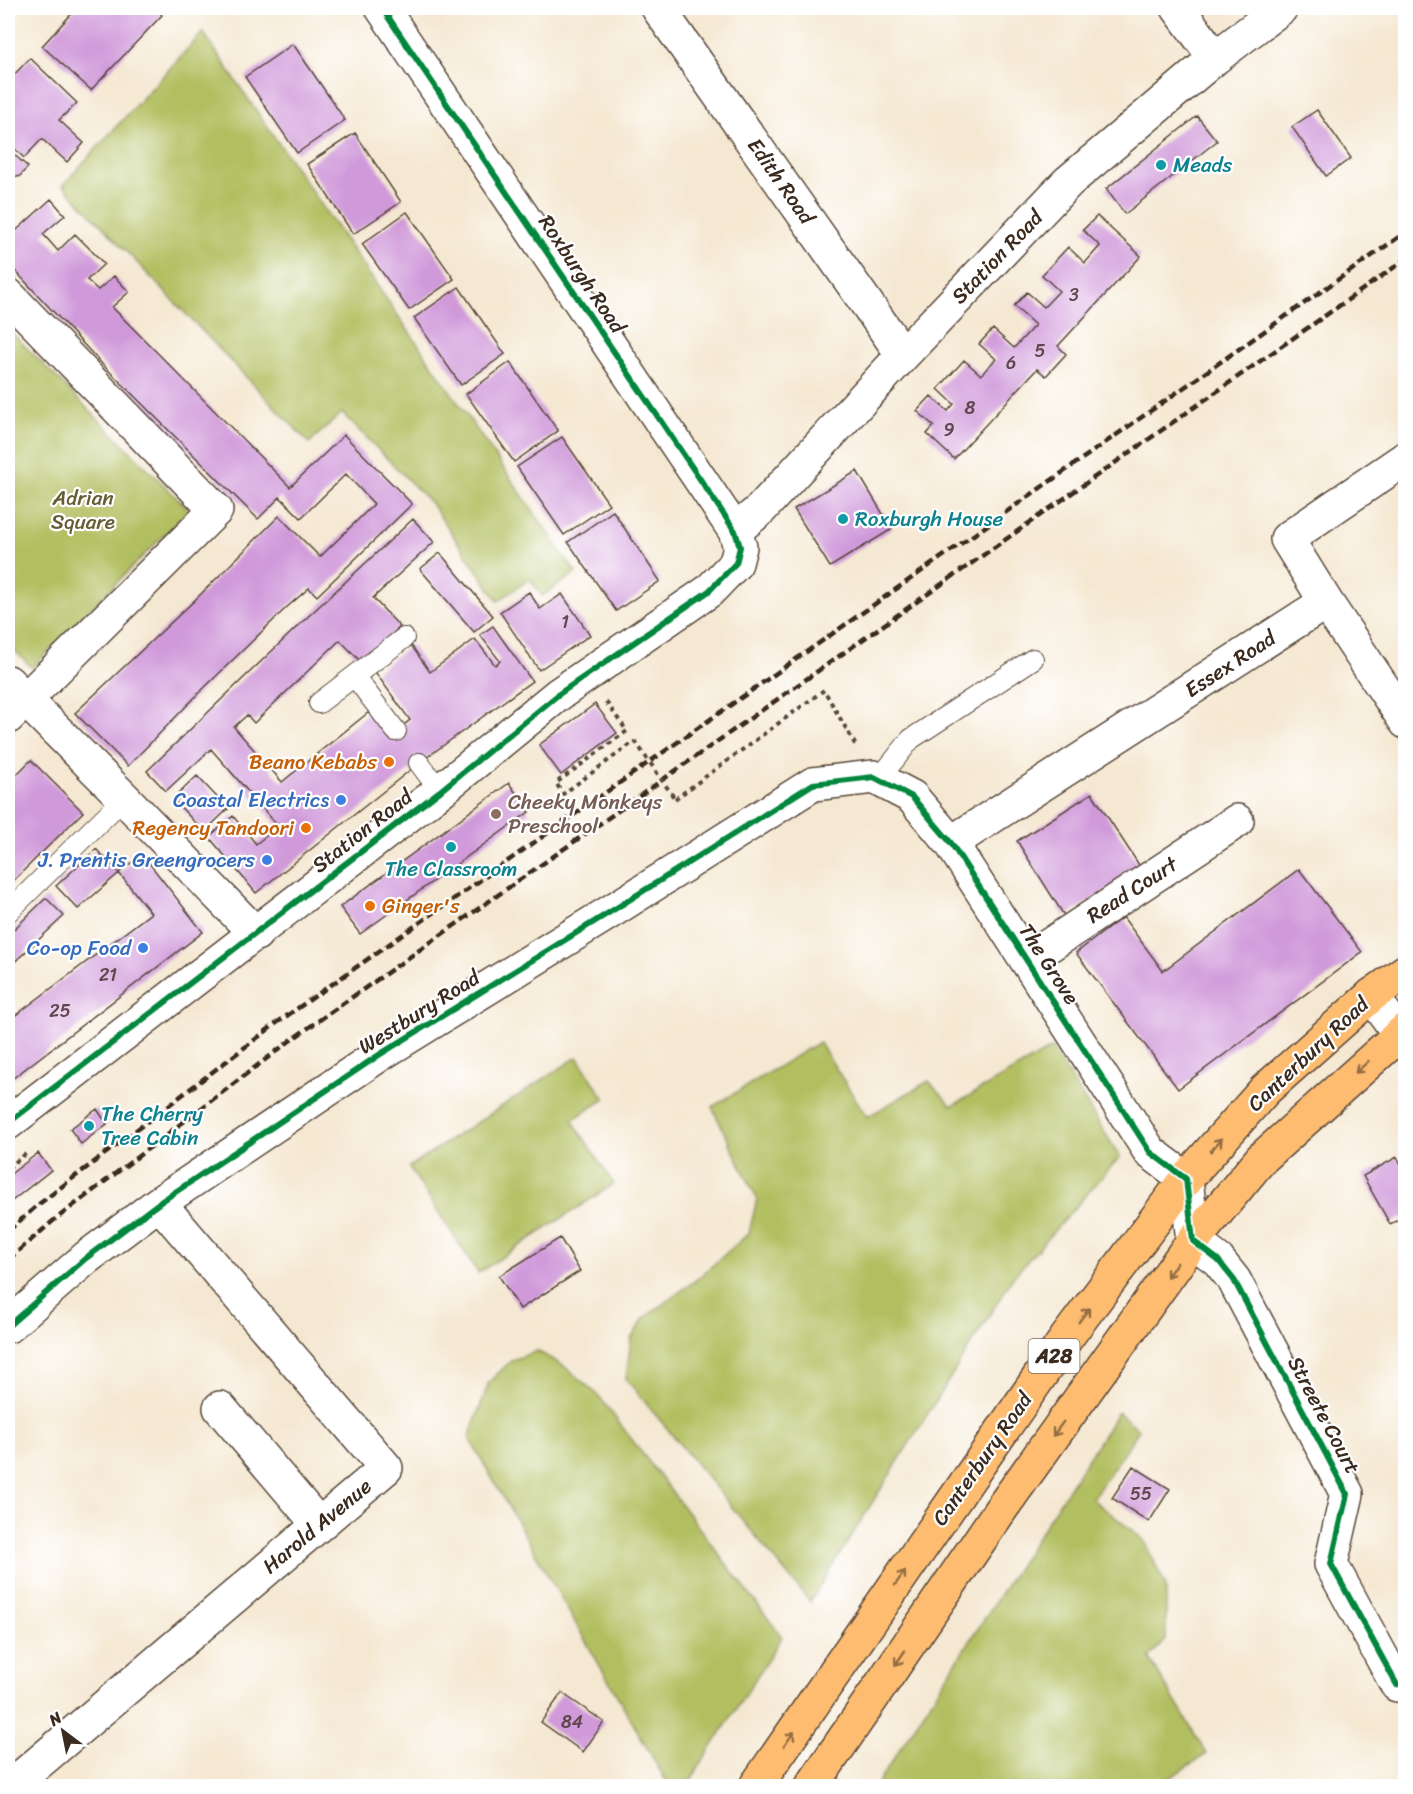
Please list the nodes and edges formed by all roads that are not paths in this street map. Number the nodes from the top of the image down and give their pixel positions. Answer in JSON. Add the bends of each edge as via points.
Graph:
{"nodes":[{"id":1,"x":381,"y":8,"type":"edge"},
{"id":2,"x":658,"y":8,"type":"edge"},
{"id":3,"x":1178,"y":8,"type":"edge"},
{"id":4,"x":1281,"y":8,"type":"edge"},
{"id":5,"x":1215,"y":58,"type":"junction"},
{"id":6,"x":8,"y":295,"type":"edge"},
{"id":7,"x":903,"y":355,"type":"junction"},
{"id":8,"x":1406,"y":458,"type":"edge"},
{"id":9,"x":735,"y":531,"type":"junction"},
{"id":10,"x":1326,"y":602,"type":"junction"},
{"id":11,"x":404,"y":638,"type":"dead end"},
{"id":12,"x":1033,"y":659,"type":"dead end"},
{"id":13,"x":355,"y":677,"type":"junction"},
{"id":14,"x":13,"y":700,"type":"edge"},
{"id":15,"x":319,"y":703,"type":"dead end"},
{"id":16,"x":1406,"y":722,"type":"edge"},
{"id":17,"x":396,"y":731,"type":"dead end"},
{"id":18,"x":419,"y":763,"type":"dead end"},
{"id":19,"x":877,"y":778,"type":"junction"},
{"id":20,"x":440,"y":791,"type":"junction"},
{"id":21,"x":124,"y":798,"type":"junction"},
{"id":22,"x":1237,"y":821,"type":"dead end"},
{"id":23,"x":951,"y":843,"type":"junction"},
{"id":24,"x":8,"y":912,"type":"edge"},
{"id":25,"x":256,"y":934,"type":"junction"},
{"id":26,"x":1027,"y":960,"type":"junction"},
{"id":27,"x":1406,"y":971,"type":"edge"},
{"id":28,"x":1372,"y":995,"type":"junction"},
{"id":29,"x":1403,"y":1035,"type":"edge"},
{"id":30,"x":8,"y":1123,"type":"edge"},
{"id":31,"x":1186,"y":1179,"type":"junction"},
{"id":32,"x":159,"y":1203,"type":"junction"},
{"id":33,"x":1193,"y":1241,"type":"junction"},
{"id":34,"x":8,"y":1326,"type":"edge"},
{"id":35,"x":220,"y":1408,"type":"dead end"},
{"id":36,"x":319,"y":1525,"type":"junction"},
{"id":37,"x":1401,"y":1693,"type":"edge"},
{"id":38,"x":11,"y":1786,"type":"edge"},
{"id":39,"x":756,"y":1786,"type":"edge"},
{"id":40,"x":812,"y":1786,"type":"edge"}],
"edges":[{"from":1,"to":9,"type":"street","name":"Roxburgh Road"},
{"from":2,"to":7,"type":"street","name":"Edith Road"},
{"from":3,"to":5,"type":"street"},
{"from":4,"to":5,"type":"street","name":"Station Road"},
{"from":5,"to":7,"type":"street","name":"Station Road","via":[[1068,182]]},
{"from":6,"to":14,"type":"street","via":[[216,510]]},
{"from":7,"to":9,"type":"street","name":"Station Road","via":[[761,509]]},
{"from":8,"to":10,"type":"street","via":[[1287,539]]},
{"from":9,"to":20,"type":"street","name":"Station Road","via":[[740,547],[736,563],[709,591],[559,694]]},
{"from":10,"to":16,"type":"street"},
{"from":10,"to":23,"type":"street","name":"Essex Road"},
{"from":11,"to":13,"type":"lane"},
{"from":12,"to":19,"type":"lane","via":[[911,739]]},
{"from":13,"to":15,"type":"lane"},
{"from":13,"to":17,"type":"lane"},
{"from":14,"to":21,"type":"street"},
{"from":18,"to":20,"type":"lane"},
{"from":19,"to":23,"type":"street","name":"The Grove","via":[[912,797]]},
{"from":19,"to":32,"type":"street","name":"Westbury Road","via":[[813,784],[379,1055]]},
{"from":20,"to":25,"type":"street","name":"Station Road"},
{"from":21,"to":24,"type":"lane"},
{"from":21,"to":25,"type":"street"},
{"from":22,"to":26,"type":"street","name":"Read Court"},
{"from":23,"to":26,"type":"street","name":"The Grove"},
{"from":25,"to":30,"type":"street","name":"Station Road"},
{"from":26,"to":31,"type":"street","name":"The Grove","via":[[1150,1152]]},
{"from":27,"to":28,"type":"highway","name":"Canterbury Road","number":"A28"},
{"from":28,"to":29,"type":"street"},
{"from":31,"to":28,"type":"highway","name":"Canterbury Road","number":"A28","one_way":true,"via":[[1264,1090]]},
{"from":29,"to":33,"type":"highway","number":"A28","one_way":true,"via":[[1261,1159]]},
{"from":31,"to":33,"type":"street"},
{"from":39,"to":31,"type":"highway","name":"Canterbury Road","number":"A28","one_way":true,"via":[[1067,1337]]},
{"from":32,"to":34,"type":"street","name":"Westbury Road","via":[[86,1258]]},
{"from":32,"to":36,"type":"street","name":"Harold Avenue","via":[[386,1468]]},
{"from":33,"to":37,"type":"street","name":"Streete Court","via":[[1218,1260],[1234,1280],[1347,1494],[1331,1564]]},
{"from":33,"to":40,"type":"highway","number":"A28","one_way":true,"via":[[1001,1509]]},
{"from":35,"to":36,"type":"street"},
{"from":36,"to":38,"type":"street","name":"Harold Avenue"}]}
